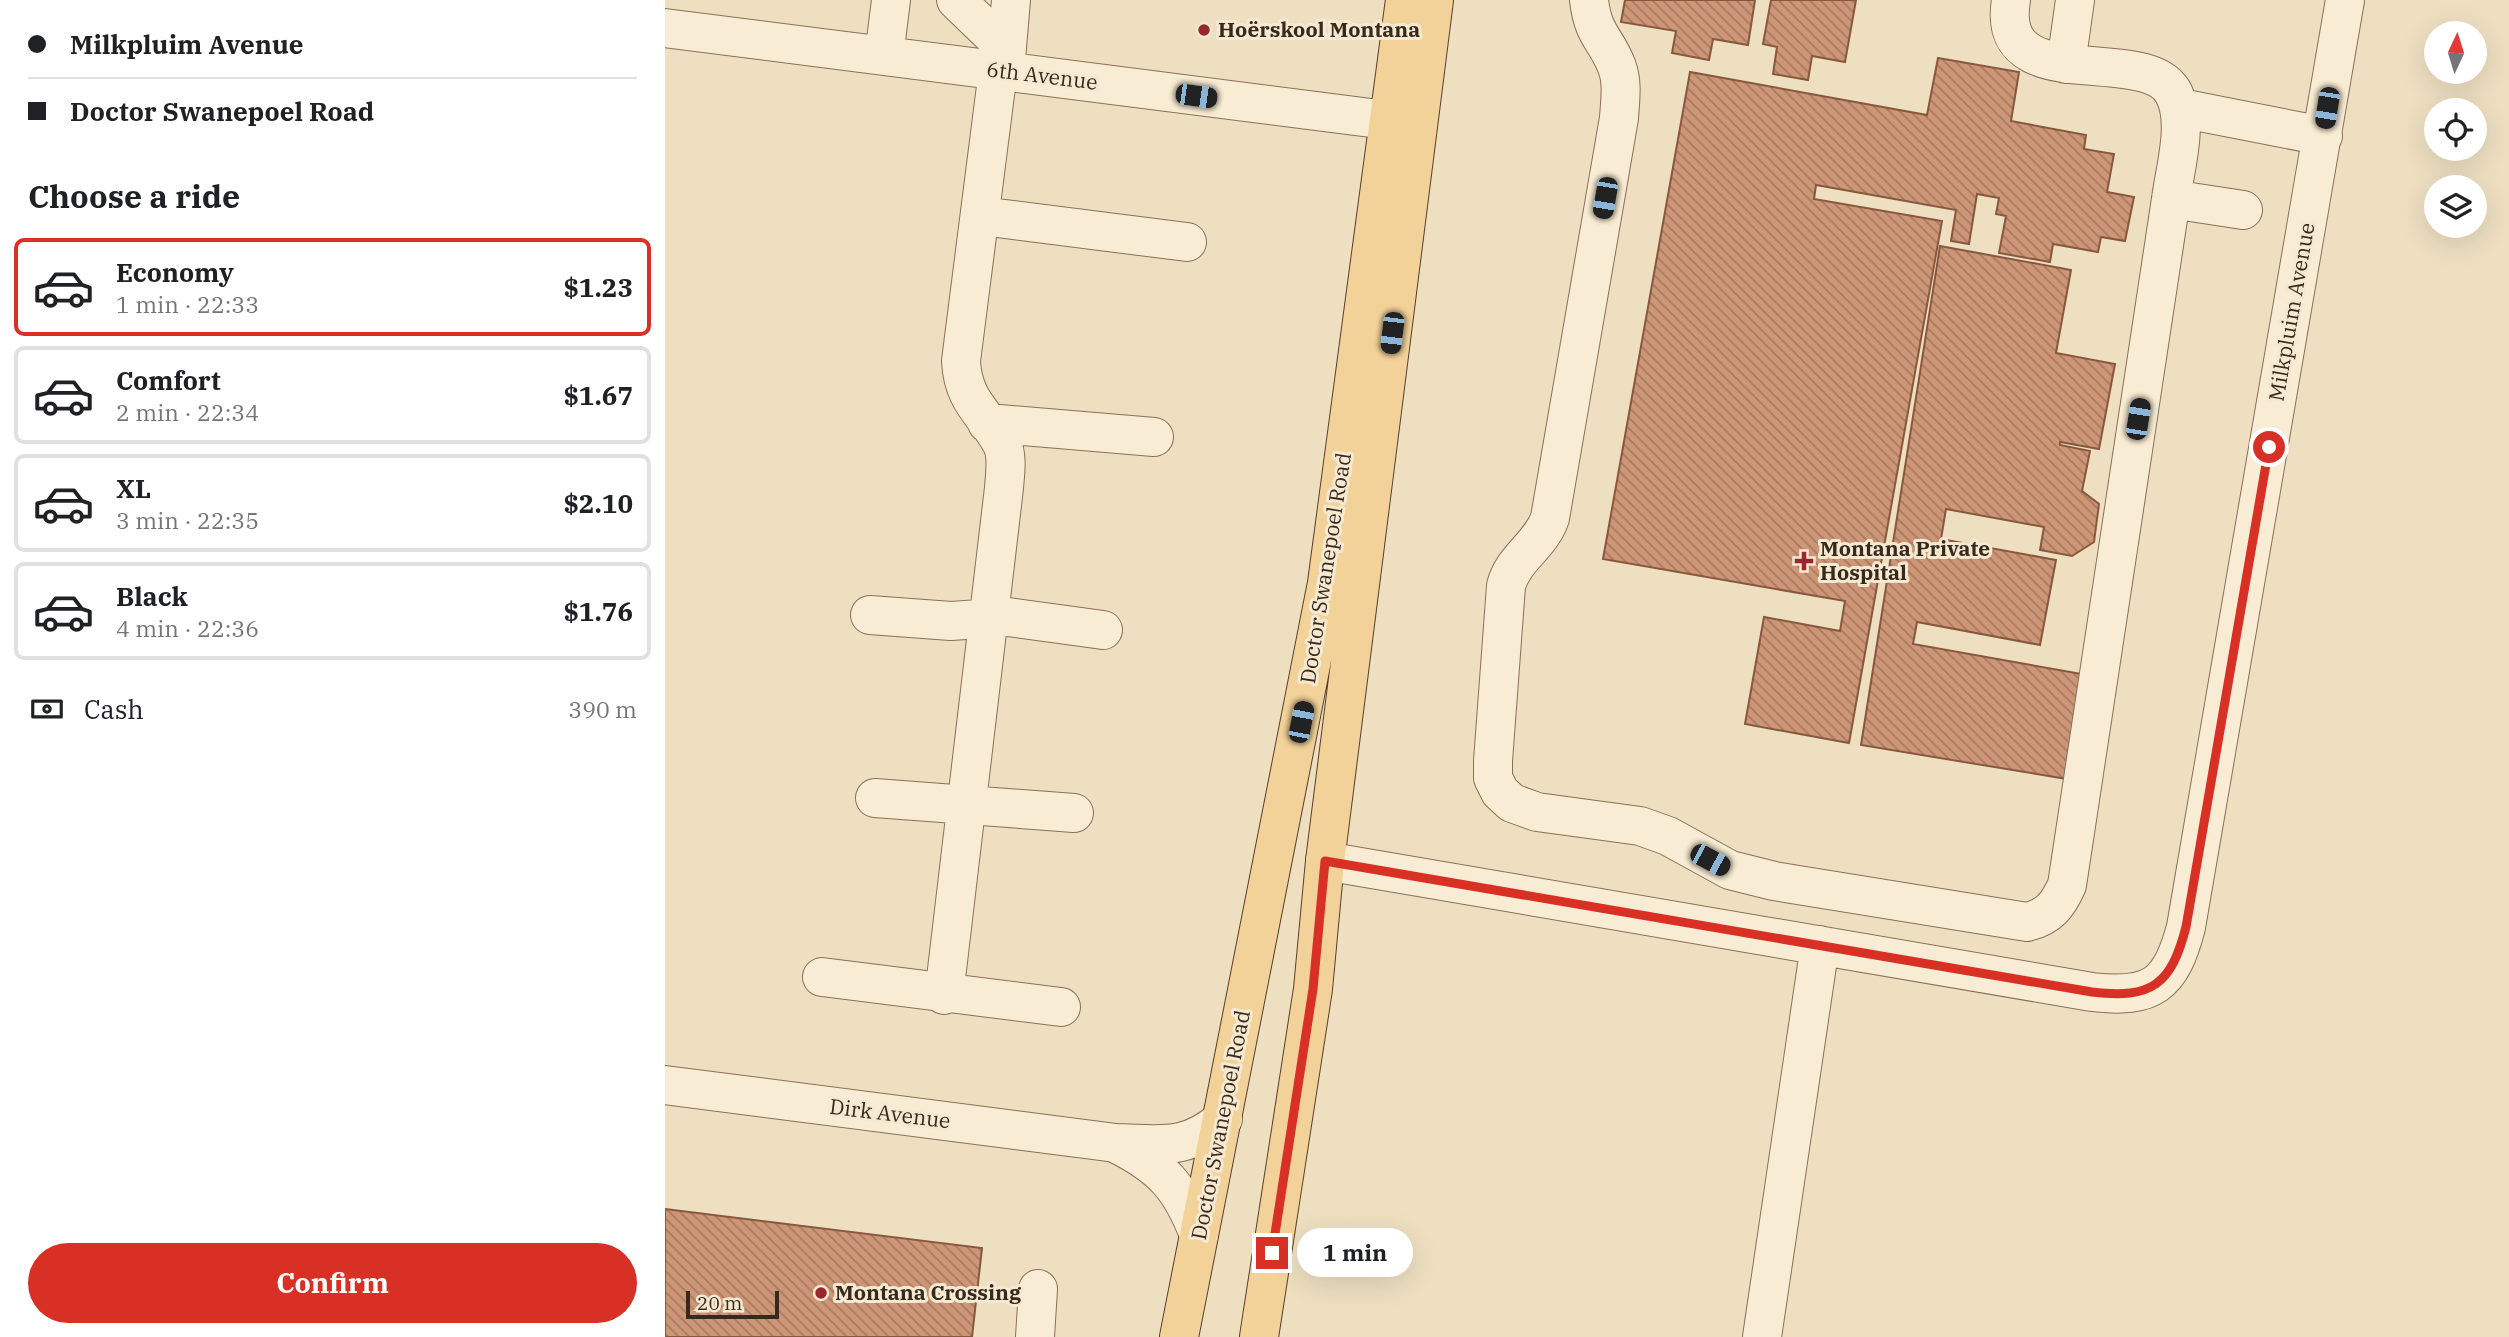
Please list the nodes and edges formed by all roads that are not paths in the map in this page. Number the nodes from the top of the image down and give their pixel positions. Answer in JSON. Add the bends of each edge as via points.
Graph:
{"nodes":[{"id":1,"x":891,"y":0,"type":"edge"},
{"id":2,"x":956,"y":0,"type":"edge"},
{"id":3,"x":1011,"y":0,"type":"edge"},
{"id":4,"x":1405,"y":0,"type":"edge"},
{"id":5,"x":1434,"y":0,"type":"edge"},
{"id":6,"x":1589,"y":0,"type":"edge"},
{"id":7,"x":2011,"y":0,"type":"edge"},
{"id":8,"x":2075,"y":0,"type":"edge"},
{"id":9,"x":2345,"y":0,"type":"edge"},
{"id":10,"x":665,"y":28,"type":"edge"},
{"id":11,"x":884,"y":56,"type":"junction"},
{"id":12,"x":1003,"y":64,"type":"junction"},
{"id":13,"x":2066,"y":64,"type":"junction"},
{"id":14,"x":2180,"y":118,"type":"junction"},
{"id":15,"x":1403,"y":123,"type":"junction"},
{"id":16,"x":2321,"y":145,"type":"junction"},
{"id":17,"x":2171,"y":199,"type":"junction"},
{"id":18,"x":2243,"y":211,"type":"dead end"},
{"id":19,"x":981,"y":216,"type":"junction"},
{"id":20,"x":1187,"y":242,"type":"dead end"},
{"id":21,"x":987,"y":423,"type":"junction"},
{"id":22,"x":1154,"y":437,"type":"dead end"},
{"id":23,"x":870,"y":615,"type":"dead end"},
{"id":24,"x":987,"y":617,"type":"junction"},
{"id":25,"x":1103,"y":630,"type":"dead end"},
{"id":26,"x":875,"y":798,"type":"dead end"},
{"id":27,"x":964,"y":805,"type":"junction"},
{"id":28,"x":1074,"y":813,"type":"dead end"},
{"id":29,"x":1325,"y":861,"type":"junction"},
{"id":30,"x":1820,"y":945,"type":"junction"},
{"id":31,"x":822,"y":977,"type":"dead end"},
{"id":32,"x":944,"y":995,"type":"junction"},
{"id":33,"x":1061,"y":1007,"type":"dead end"},
{"id":34,"x":665,"y":1085,"type":"edge"},
{"id":35,"x":1223,"y":1119,"type":"junction"},
{"id":36,"x":1116,"y":1143,"type":"junction"},
{"id":37,"x":1199,"y":1236,"type":"junction"},
{"id":38,"x":1038,"y":1289,"type":"dead end"},
{"id":39,"x":1035,"y":1337,"type":"edge"},
{"id":40,"x":1179,"y":1337,"type":"edge"},
{"id":41,"x":1195,"y":1337,"type":"edge"},
{"id":42,"x":1259,"y":1337,"type":"edge"},
{"id":43,"x":1762,"y":1337,"type":"edge"}],
"edges":[{"from":1,"to":11,"type":"street"},
{"from":2,"to":12,"type":"street"},
{"from":3,"to":12,"type":"street"},
{"from":4,"to":15,"type":"main road","name":"Doctor Swanepoel Road"},
{"from":5,"to":15,"type":"main road","name":"Doctor Swanepoel Road"},
{"from":6,"to":17,"type":"street","via":[[1592,25],[1621,80],[1619,118],[1550,518],[1540,540],[1516,564],[1506,586],[1493,778],[1500,792],[1524,808],[1640,827],[1668,836],[1730,870],[1774,881],[2027,922],[2053,910],[2067,885]]},
{"from":7,"to":13,"type":"street","via":[[2011,31],[2024,48]]},
{"from":8,"to":13,"type":"street"},
{"from":9,"to":16,"type":"street","name":"Milkpluim Avenue"},
{"from":10,"to":11,"type":"street","name":"6th Avenue"},
{"from":11,"to":12,"type":"street","name":"6th Avenue"},
{"from":12,"to":15,"type":"street","name":"6th Avenue"},
{"from":12,"to":19,"type":"street"},
{"from":13,"to":14,"type":"street","via":[[2161,80],[2173,91]]},
{"from":14,"to":16,"type":"street"},
{"from":14,"to":17,"type":"street"},
{"from":15,"to":29,"type":"main road","name":"Doctor Swanepoel Road"},
{"from":15,"to":35,"type":"main road","name":"Doctor Swanepoel Road","via":[[1327,583]]},
{"from":16,"to":30,"type":"street","name":"Milkpluim Avenue","via":[[2186,927],[2171,969],[2160,983],[2145,991],[2122,995]]},
{"from":17,"to":18,"type":"street"},
{"from":19,"to":20,"type":"street"},
{"from":19,"to":21,"type":"street","via":[[961,361],[962,380]]},
{"from":21,"to":22,"type":"street"},
{"from":21,"to":24,"type":"street","via":[[1003,445],[1006,462]]},
{"from":23,"to":24,"type":"street","via":[[951,621]]},
{"from":24,"to":25,"type":"street"},
{"from":24,"to":27,"type":"street"},
{"from":26,"to":27,"type":"street"},
{"from":27,"to":28,"type":"street"},
{"from":27,"to":32,"type":"street"},
{"from":29,"to":30,"type":"street","name":"Milkpluim Avenue"},
{"from":29,"to":41,"type":"main road","via":[[1314,858],[1301,864],[1295,877],[1242,1138]]},
{"from":29,"to":42,"type":"main road","name":"Doctor Swanepoel Road","via":[[1313,989]]},
{"from":30,"to":43,"type":"street"},
{"from":31,"to":32,"type":"street"},
{"from":32,"to":33,"type":"street"},
{"from":34,"to":36,"type":"street","name":"Dirk Avenue"},
{"from":35,"to":36,"type":"street","name":"Dirk Avenue","via":[[1190,1141]]},
{"from":35,"to":37,"type":"main road","name":"Doctor Swanepoel Road"},
{"from":36,"to":37,"type":"street","name":"Dirk Avenue","via":[[1146,1158],[1170,1179],[1187,1203]]},
{"from":37,"to":40,"type":"main road","name":"Doctor Swanepoel Road"},
{"from":38,"to":39,"type":"street"}]}
